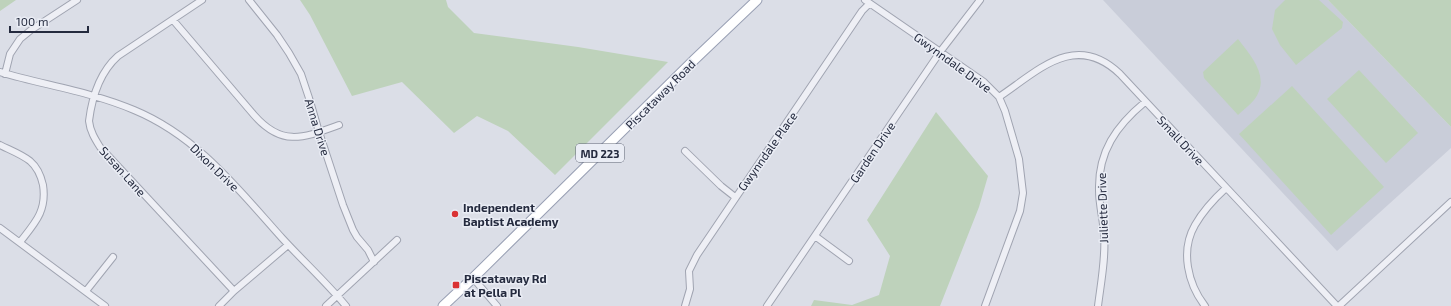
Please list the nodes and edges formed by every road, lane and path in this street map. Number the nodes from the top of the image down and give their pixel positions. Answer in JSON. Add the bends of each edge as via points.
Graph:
{"nodes":[{"id":1,"x":77,"y":0,"type":"edge"},
{"id":2,"x":202,"y":0,"type":"edge"},
{"id":3,"x":249,"y":0,"type":"edge"},
{"id":4,"x":758,"y":0,"type":"edge"},
{"id":5,"x":980,"y":0,"type":"edge"},
{"id":6,"x":867,"y":2,"type":"edge"},
{"id":7,"x":173,"y":20,"type":"junction"},
{"id":8,"x":940,"y":52,"type":"junction"},
{"id":9,"x":2,"y":73,"type":"edge"},
{"id":10,"x":94,"y":97,"type":"junction"},
{"id":11,"x":999,"y":97,"type":"junction"},
{"id":12,"x":1145,"y":102,"type":"junction"},
{"id":13,"x":339,"y":125,"type":"dead end"},
{"id":14,"x":319,"y":132,"type":"junction"},
{"id":15,"x":0,"y":145,"type":"edge"},
{"id":16,"x":685,"y":151,"type":"dead end"},
{"id":17,"x":1226,"y":188,"type":"junction"},
{"id":18,"x":735,"y":197,"type":"junction"},
{"id":19,"x":1451,"y":202,"type":"edge"},
{"id":20,"x":0,"y":228,"type":"edge"},
{"id":21,"x":815,"y":236,"type":"junction"},
{"id":22,"x":397,"y":240,"type":"dead end"},
{"id":23,"x":20,"y":242,"type":"junction"},
{"id":24,"x":288,"y":245,"type":"junction"},
{"id":25,"x":113,"y":257,"type":"dead end"},
{"id":26,"x":849,"y":261,"type":"dead end"},
{"id":27,"x":374,"y":262,"type":"junction"},
{"id":28,"x":473,"y":278,"type":"junction"},
{"id":29,"x":86,"y":291,"type":"junction"},
{"id":30,"x":234,"y":291,"type":"junction"},
{"id":31,"x":338,"y":296,"type":"junction"},
{"id":32,"x":106,"y":306,"type":"edge"},
{"id":33,"x":219,"y":306,"type":"edge"},
{"id":34,"x":326,"y":306,"type":"edge"},
{"id":35,"x":346,"y":306,"type":"edge"},
{"id":36,"x":443,"y":306,"type":"edge"},
{"id":37,"x":496,"y":306,"type":"edge"},
{"id":38,"x":685,"y":306,"type":"edge"},
{"id":39,"x":767,"y":306,"type":"edge"},
{"id":40,"x":985,"y":306,"type":"edge"},
{"id":41,"x":1098,"y":306,"type":"edge"},
{"id":42,"x":1205,"y":306,"type":"edge"},
{"id":43,"x":1338,"y":306,"type":"edge"}],
"edges":[{"from":1,"to":9,"type":"street","via":[[20,39]]},
{"from":2,"to":7,"type":"street","name":"Susan Lane"},
{"from":3,"to":14,"type":"street","name":"Anna Drive","via":[[277,35],[300,74]]},
{"from":4,"to":28,"type":"main road","name":"Piscataway Road","number":"MD 223"},
{"from":5,"to":8,"type":"street","name":"Garden Drive"},
{"from":6,"to":8,"type":"street","name":"Gwynndale Drive"},
{"from":6,"to":18,"type":"street","name":"Gwynndale Place","via":[[827,65]]},
{"from":7,"to":10,"type":"street","name":"Susan Lane","via":[[112,62],[102,75]]},
{"from":7,"to":14,"type":"street","via":[[268,129],[290,137]]},
{"from":8,"to":11,"type":"street","name":"Gwynndale Drive","via":[[984,82]]},
{"from":8,"to":21,"type":"street","name":"Garden Drive"},
{"from":9,"to":10,"type":"street","name":"Dixon Drive"},
{"from":10,"to":24,"type":"street","name":"Dixon Drive","via":[[146,115],[196,146]]},
{"from":10,"to":30,"type":"street","name":"Susan Lane","via":[[90,127],[100,147]]},
{"from":11,"to":12,"type":"street","name":"Small Drive","via":[[1052,61],[1080,55],[1098,59],[1113,67]]},
{"from":11,"to":40,"type":"street","name":"Gwynndale Drive","via":[[1020,159],[1023,192],[1020,211]]},
{"from":12,"to":17,"type":"street","name":"Small Drive"},
{"from":12,"to":41,"type":"street","name":"Juliette Drive","via":[[1117,130],[1101,166],[1099,191],[1104,235]]},
{"from":13,"to":14,"type":"street"},
{"from":14,"to":27,"type":"street","name":"Anna Drive","via":[[353,230]]},
{"from":15,"to":23,"type":"street","via":[[29,160],[42,181],[42,210]]},
{"from":16,"to":18,"type":"street"},
{"from":17,"to":42,"type":"street","via":[[1194,226],[1189,239],[1188,269]]},
{"from":17,"to":43,"type":"street","name":"Small Drive"},
{"from":18,"to":38,"type":"street","name":"Gwynndale Place","via":[[692,265],[689,272],[689,295]]},
{"from":19,"to":43,"type":"street"},
{"from":20,"to":23,"type":"street"},
{"from":21,"to":26,"type":"street"},
{"from":21,"to":39,"type":"street","name":"Garden Drive"},
{"from":22,"to":27,"type":"street"},
{"from":23,"to":29,"type":"street"},
{"from":24,"to":30,"type":"street"},
{"from":24,"to":31,"type":"street","name":"Dixon Drive"},
{"from":25,"to":29,"type":"street"},
{"from":27,"to":31,"type":"street"},
{"from":28,"to":36,"type":"main road","name":"Piscataway Road","number":"MD 223"},
{"from":28,"to":37,"type":"street"},
{"from":29,"to":32,"type":"street"},
{"from":30,"to":33,"type":"street"},
{"from":31,"to":34,"type":"street"},
{"from":31,"to":35,"type":"street","name":"Dixon Drive"}]}
